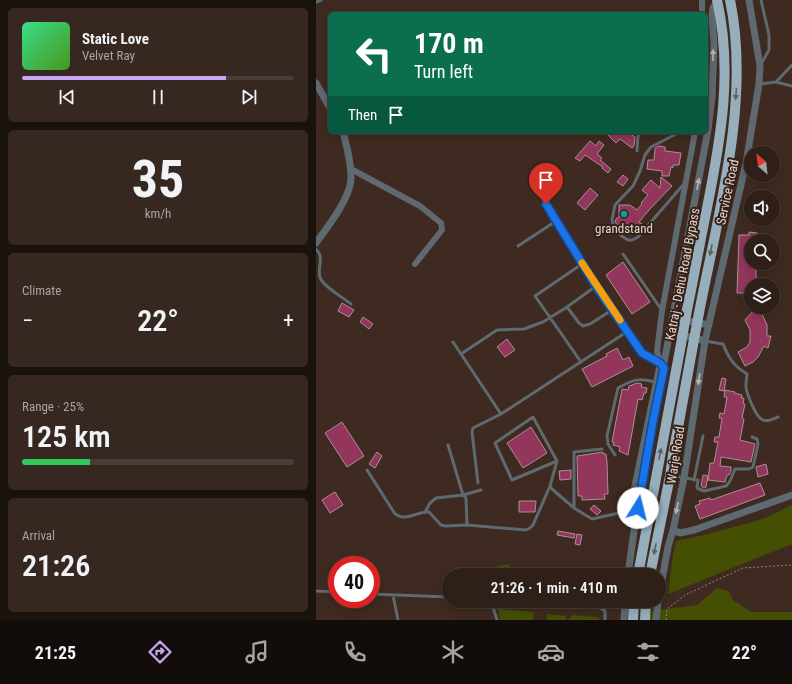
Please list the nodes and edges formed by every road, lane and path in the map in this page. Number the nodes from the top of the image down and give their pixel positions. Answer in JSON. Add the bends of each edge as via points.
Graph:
{"nodes":[{"id":1,"x":321,"y":0,"type":"edge"},
{"id":2,"x":702,"y":0,"type":"edge"},
{"id":3,"x":730,"y":0,"type":"edge"},
{"id":4,"x":736,"y":0,"type":"edge"},
{"id":5,"x":749,"y":0,"type":"edge"},
{"id":6,"x":761,"y":0,"type":"edge"},
{"id":7,"x":717,"y":1,"type":"edge"},
{"id":8,"x":316,"y":2,"type":"edge"},
{"id":9,"x":702,"y":12,"type":"edge"},
{"id":10,"x":734,"y":18,"type":"junction"},
{"id":11,"x":792,"y":65,"type":"edge"},
{"id":12,"x":760,"y":66,"type":"junction"},
{"id":13,"x":776,"y":82,"type":"junction"},
{"id":14,"x":316,"y":83,"type":"edge"},
{"id":15,"x":759,"y":84,"type":"junction"},
{"id":16,"x":792,"y":86,"type":"edge"},
{"id":17,"x":328,"y":104,"type":"edge"},
{"id":18,"x":708,"y":130,"type":"edge"},
{"id":19,"x":344,"y":134,"type":"edge"},
{"id":20,"x":640,"y":134,"type":"edge"},
{"id":21,"x":676,"y":134,"type":"edge"},
{"id":22,"x":695,"y":134,"type":"edge"},
{"id":23,"x":707,"y":134,"type":"edge"},
{"id":24,"x":637,"y":151,"type":"dead end"},
{"id":25,"x":351,"y":169,"type":"junction"},
{"id":26,"x":686,"y":182,"type":"junction"},
{"id":27,"x":546,"y":204,"type":"dead end"},
{"id":28,"x":556,"y":222,"type":"junction"},
{"id":29,"x":316,"y":243,"type":"edge"},
{"id":30,"x":518,"y":246,"type":"dead end"},
{"id":31,"x":316,"y":249,"type":"edge"},
{"id":32,"x":623,"y":254,"type":"dead end"},
{"id":33,"x":582,"y":263,"type":"junction"},
{"id":34,"x":415,"y":264,"type":"dead end"},
{"id":35,"x":596,"y":286,"type":"junction"},
{"id":36,"x":351,"y":304,"type":"dead end"},
{"id":37,"x":567,"y":307,"type":"junction"},
{"id":38,"x":613,"y":309,"type":"junction"},
{"id":39,"x":662,"y":311,"type":"junction"},
{"id":40,"x":550,"y":318,"type":"junction"},
{"id":41,"x":673,"y":318,"type":"junction"},
{"id":42,"x":709,"y":325,"type":"junction"},
{"id":43,"x":628,"y":331,"type":"junction"},
{"id":44,"x":670,"y":332,"type":"junction"},
{"id":45,"x":705,"y":341,"type":"junction"},
{"id":46,"x":453,"y":342,"type":"dead end"},
{"id":47,"x":461,"y":354,"type":"junction"},
{"id":48,"x":581,"y":362,"type":"junction"},
{"id":49,"x":662,"y":365,"type":"junction"},
{"id":50,"x":656,"y":382,"type":"junction"},
{"id":51,"x":501,"y":414,"type":"junction"},
{"id":52,"x":778,"y":417,"type":"dead end"},
{"id":53,"x":703,"y":436,"type":"dead end"},
{"id":54,"x":752,"y":437,"type":"dead end"},
{"id":55,"x":448,"y":445,"type":"dead end"},
{"id":56,"x":602,"y":449,"type":"dead end"},
{"id":57,"x":615,"y":455,"type":"dead end"},
{"id":58,"x":557,"y":461,"type":"junction"},
{"id":59,"x":367,"y":470,"type":"dead end"},
{"id":60,"x":670,"y":476,"type":"junction"},
{"id":61,"x":684,"y":478,"type":"junction"},
{"id":62,"x":694,"y":480,"type":"junction"},
{"id":63,"x":478,"y":483,"type":"dead end"},
{"id":64,"x":550,"y":486,"type":"junction"},
{"id":65,"x":481,"y":490,"type":"dead end"},
{"id":66,"x":463,"y":494,"type":"junction"},
{"id":67,"x":792,"y":495,"type":"edge"},
{"id":68,"x":640,"y":500,"type":"junction"},
{"id":69,"x":574,"y":508,"type":"junction"},
{"id":70,"x":638,"y":508,"type":"junction"},
{"id":71,"x":425,"y":512,"type":"junction"},
{"id":72,"x":467,"y":525,"type":"junction"},
{"id":73,"x":673,"y":530,"type":"junction"},
{"id":74,"x":792,"y":565,"type":"edge"},
{"id":75,"x":629,"y":568,"type":"edge"},
{"id":76,"x":639,"y":568,"type":"edge"},
{"id":77,"x":651,"y":568,"type":"edge"},
{"id":78,"x":664,"y":568,"type":"edge"},
{"id":79,"x":316,"y":591,"type":"edge"},
{"id":80,"x":328,"y":592,"type":"edge"},
{"id":81,"x":380,"y":594,"type":"edge"},
{"id":82,"x":393,"y":595,"type":"junction"},
{"id":83,"x":442,"y":597,"type":"edge"},
{"id":84,"x":493,"y":608,"type":"edge"},
{"id":85,"x":600,"y":608,"type":"edge"},
{"id":86,"x":625,"y":608,"type":"edge"},
{"id":87,"x":634,"y":608,"type":"edge"},
{"id":88,"x":646,"y":608,"type":"edge"},
{"id":89,"x":657,"y":608,"type":"edge"},
{"id":90,"x":398,"y":620,"type":"edge"},
{"id":91,"x":497,"y":620,"type":"edge"},
{"id":92,"x":605,"y":620,"type":"edge"},
{"id":93,"x":624,"y":620,"type":"edge"},
{"id":94,"x":633,"y":620,"type":"edge"},
{"id":95,"x":645,"y":620,"type":"edge"},
{"id":96,"x":656,"y":620,"type":"edge"},
{"id":97,"x":666,"y":620,"type":"edge"}],
"edges":[{"from":1,"to":8,"type":"lane"},
{"from":2,"to":9,"type":"street"},
{"from":3,"to":10,"type":"highway","name":"Katraj - Dehu Road Bypass"},
{"from":4,"to":10,"type":"highway"},
{"from":5,"to":12,"type":"street","name":"Service Road"},
{"from":6,"to":12,"type":"lane","via":[[769,34],[769,50]]},
{"from":18,"to":7,"type":"street","name":"Warje Road","one_way":true,"via":[[714,45],[712,16]]},
{"from":76,"to":7,"type":"highway","name":"Katraj - Dehu Road Bypass","one_way":true,"bridge":true,"via":[[722,119],[725,86],[724,52]]},
{"from":10,"to":60,"type":"highway","name":"Katraj - Dehu Road Bypass","one_way":true,"bridge":true,"via":[[736,86],[727,172],[692,345]]},
{"from":11,"to":13,"type":"lane"},
{"from":12,"to":15,"type":"street","name":"Service Road"},
{"from":13,"to":15,"type":"lane"},
{"from":13,"to":16,"type":"lane"},
{"from":14,"to":17,"type":"street"},
{"from":15,"to":42,"type":"street","name":"Service Road","via":[[746,164]]},
{"from":19,"to":25,"type":"street"},
{"from":20,"to":24,"type":"lane"},
{"from":21,"to":26,"type":"lane","via":[[651,147],[645,155],[633,186],[615,205],[612,220],[614,229],[628,240],[638,237]]},
{"from":22,"to":26,"type":"street"},
{"from":41,"to":23,"type":"street","name":"Warje Road","one_way":true},
{"from":25,"to":29,"type":"street","via":[[351,180],[343,204]]},
{"from":25,"to":34,"type":"street","via":[[420,206],[441,223],[442,230]]},
{"from":26,"to":39,"type":"street"},
{"from":27,"to":28,"type":"street"},
{"from":28,"to":30,"type":"lane"},
{"from":28,"to":33,"type":"street"},
{"from":31,"to":36,"type":"lane","via":[[320,255],[321,280]]},
{"from":32,"to":39,"type":"lane"},
{"from":33,"to":35,"type":"street"},
{"from":33,"to":40,"type":"lane","via":[[536,296]]},
{"from":35,"to":37,"type":"lane"},
{"from":35,"to":38,"type":"street"},
{"from":37,"to":38,"type":"lane","via":[[583,326]]},
{"from":37,"to":40,"type":"lane"},
{"from":38,"to":43,"type":"street"},
{"from":39,"to":49,"type":"street","via":[[657,351]]},
{"from":40,"to":47,"type":"lane","via":[[529,328],[493,332]]},
{"from":40,"to":48,"type":"lane"},
{"from":41,"to":42,"type":"street"},
{"from":41,"to":44,"type":"street","name":"Warje Road"},
{"from":42,"to":45,"type":"street","name":"Service Road"},
{"from":43,"to":48,"type":"lane"},
{"from":43,"to":49,"type":"street","via":[[642,353]]},
{"from":44,"to":45,"type":"street"},
{"from":44,"to":49,"type":"street","name":"Warje Road"},
{"from":45,"to":52,"type":"lane","via":[[724,344],[728,358],[747,374],[745,385],[748,397],[759,418],[772,420]]},
{"from":45,"to":61,"type":"street","name":"Warje Road","one_way":true},
{"from":46,"to":47,"type":"lane"},
{"from":47,"to":51,"type":"lane"},
{"from":48,"to":51,"type":"lane"},
{"from":49,"to":50,"type":"street"},
{"from":49,"to":68,"type":"street","name":"Warje Road"},
{"from":50,"to":57,"type":"lane","via":[[642,379],[618,388],[607,436],[608,444]]},
{"from":50,"to":68,"type":"street","via":[[633,493]]},
{"from":51,"to":63,"type":"lane","via":[[473,428]]},
{"from":53,"to":62,"type":"lane"},
{"from":54,"to":62,"type":"lane","via":[[757,439],[758,444],[752,467],[735,469],[726,486],[704,491],[697,488],[698,480]]},
{"from":55,"to":66,"type":"lane"},
{"from":56,"to":69,"type":"lane","via":[[574,452]]},
{"from":58,"to":58,"type":"lane","via":[[533,417],[495,443],[512,480]]},
{"from":58,"to":64,"type":"lane"},
{"from":59,"to":71,"type":"lane","via":[[395,514],[404,518]]},
{"from":60,"to":61,"type":"lane"},
{"from":60,"to":77,"type":"highway","name":"Katraj - Dehu Road Bypass","one_way":true},
{"from":61,"to":62,"type":"lane"},
{"from":61,"to":73,"type":"street","name":"Warje Road","one_way":true},
{"from":64,"to":69,"type":"lane"},
{"from":64,"to":72,"type":"lane","via":[[530,528],[523,530]]},
{"from":65,"to":66,"type":"lane"},
{"from":66,"to":71,"type":"lane","via":[[436,498]]},
{"from":66,"to":72,"type":"lane","via":[[466,498]]},
{"from":67,"to":73,"type":"street","via":[[694,530],[680,533]]},
{"from":68,"to":70,"type":"street","name":"Warje Road"},
{"from":69,"to":70,"type":"lane","via":[[592,519]]},
{"from":70,"to":75,"type":"street","name":"Warje Road"},
{"from":71,"to":72,"type":"lane","via":[[432,514],[443,526]]},
{"from":73,"to":78,"type":"street","name":"Warje Road"},
{"from":74,"to":97,"type":"path","via":[[743,568],[685,595],[667,609]]},
{"from":79,"to":80,"type":"lane"},
{"from":81,"to":82,"type":"lane"},
{"from":82,"to":83,"type":"lane"},
{"from":82,"to":90,"type":"lane"},
{"from":84,"to":91,"type":"lane"},
{"from":85,"to":92,"type":"lane","via":[[605,611]]},
{"from":86,"to":93,"type":"street"},
{"from":87,"to":94,"type":"highway"},
{"from":88,"to":95,"type":"highway"},
{"from":89,"to":96,"type":"street"}]}
